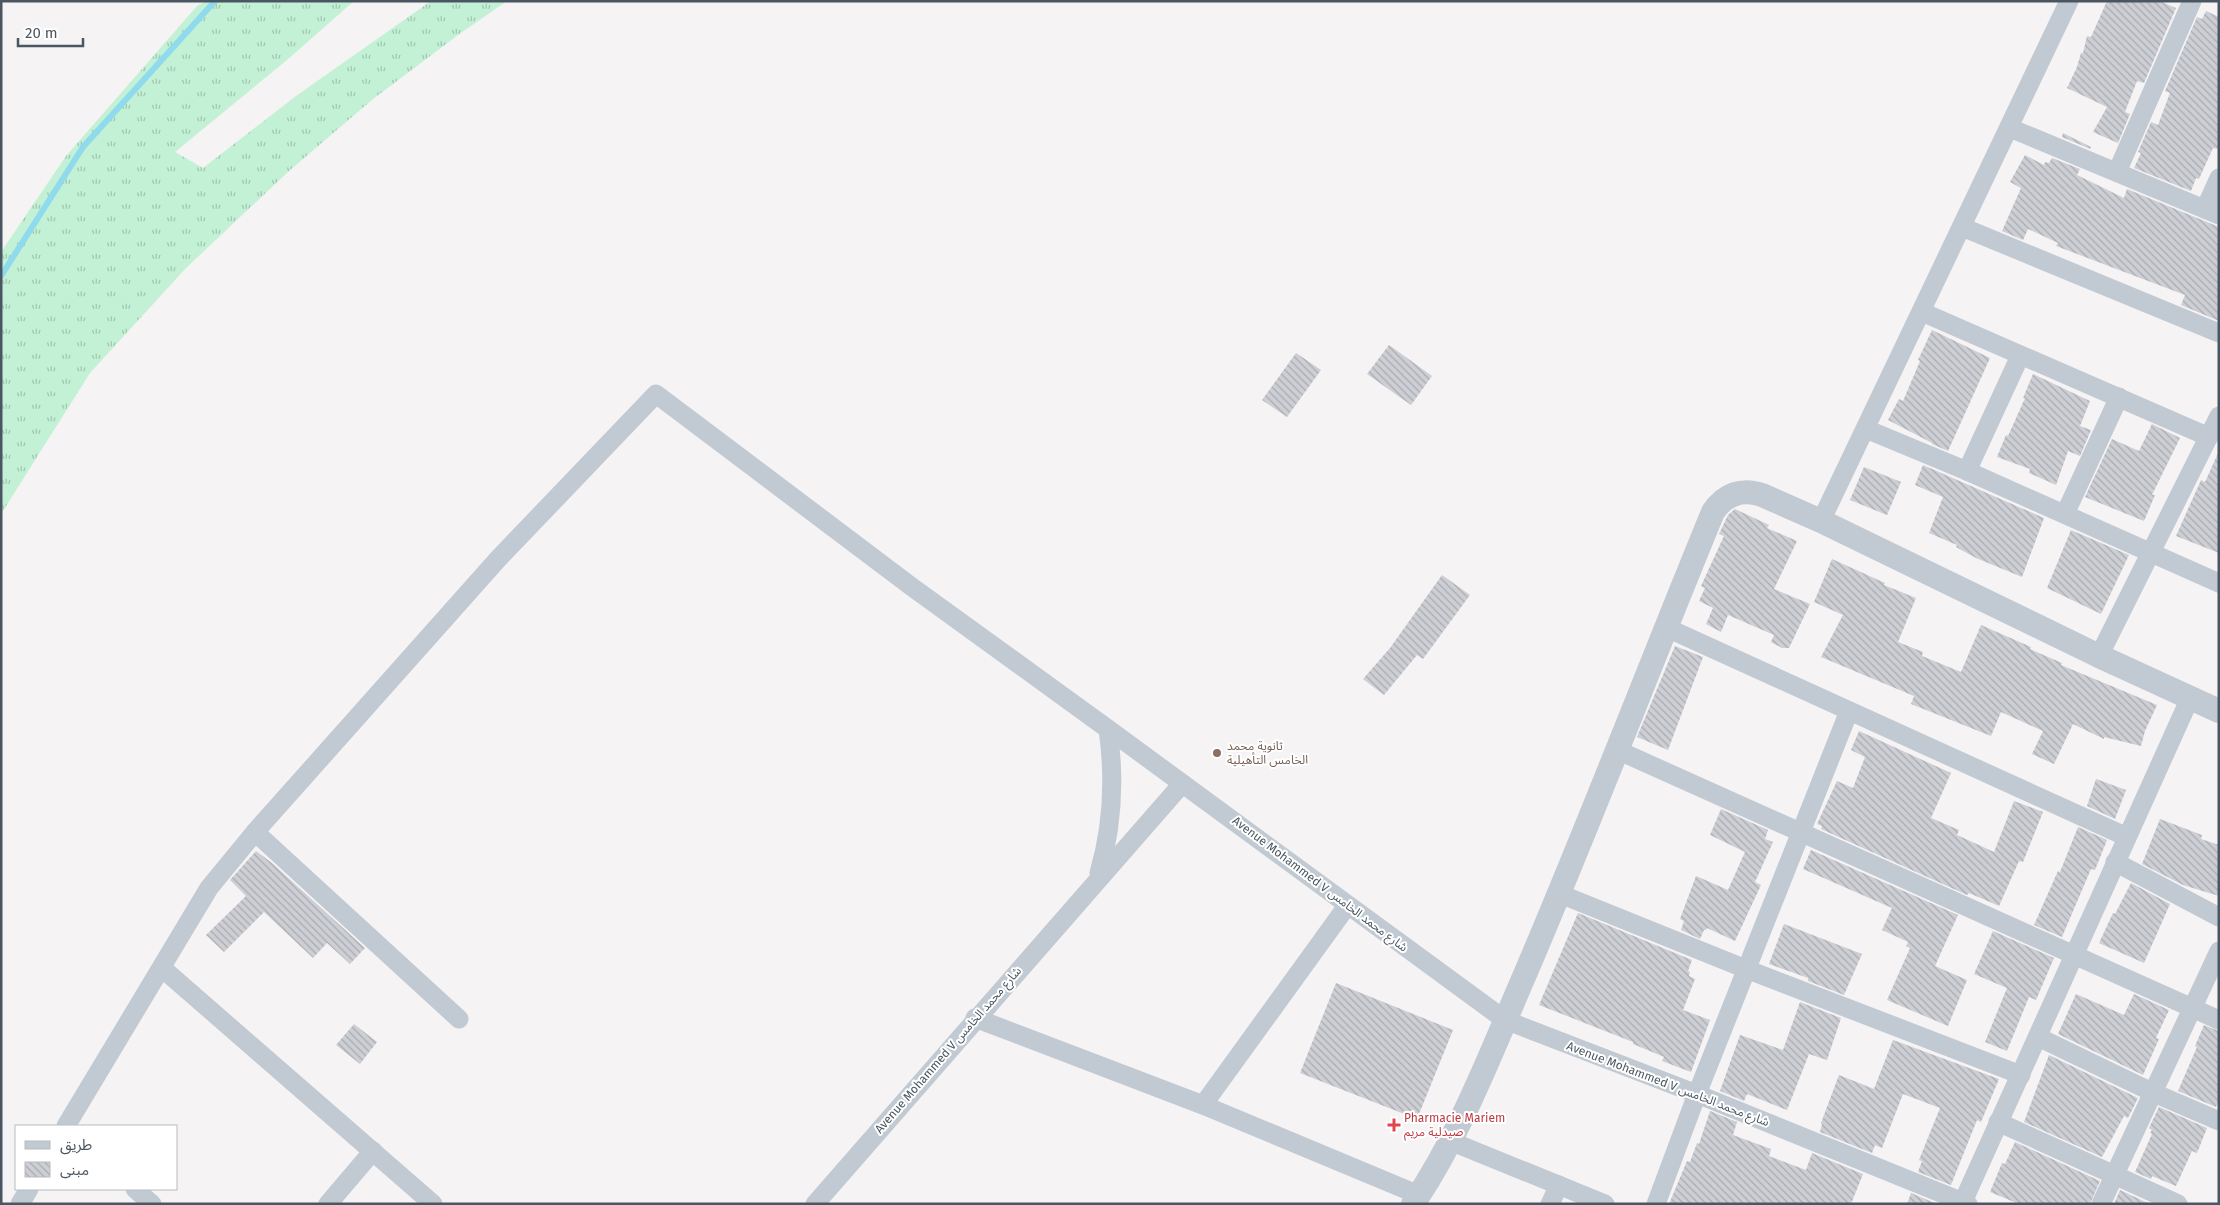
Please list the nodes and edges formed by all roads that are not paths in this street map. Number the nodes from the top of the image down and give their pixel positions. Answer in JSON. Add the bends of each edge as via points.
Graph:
{"nodes":[{"id":1,"x":2069,"y":1,"type":"edge"},
{"id":2,"x":2192,"y":1,"type":"edge"},
{"id":3,"x":2010,"y":128,"type":"junction"},
{"id":4,"x":2117,"y":172,"type":"junction"},
{"id":5,"x":2219,"y":178,"type":"edge"},
{"id":6,"x":2212,"y":212,"type":"edge"},
{"id":7,"x":1962,"y":227,"type":"junction"},
{"id":8,"x":1922,"y":312,"type":"junction"},
{"id":9,"x":2219,"y":333,"type":"edge"},
{"id":10,"x":2020,"y":356,"type":"junction"},
{"id":11,"x":2118,"y":397,"type":"junction"},
{"id":12,"x":2219,"y":416,"type":"edge"},
{"id":13,"x":1866,"y":429,"type":"junction"},
{"id":14,"x":2210,"y":437,"type":"junction"},
{"id":15,"x":1967,"y":471,"type":"junction"},
{"id":16,"x":2065,"y":514,"type":"junction"},
{"id":17,"x":1821,"y":521,"type":"junction"},
{"id":18,"x":2152,"y":553,"type":"junction"},
{"id":19,"x":2219,"y":584,"type":"edge"},
{"id":20,"x":1666,"y":627,"type":"junction"},
{"id":21,"x":2099,"y":656,"type":"junction"},
{"id":22,"x":2190,"y":698,"type":"junction"},
{"id":23,"x":1849,"y":711,"type":"junction"},
{"id":24,"x":2219,"y":711,"type":"edge"},
{"id":25,"x":1108,"y":729,"type":"junction"},
{"id":26,"x":1617,"y":750,"type":"junction"},
{"id":27,"x":1182,"y":784,"type":"junction"},
{"id":28,"x":1801,"y":831,"type":"junction"},
{"id":29,"x":255,"y":832,"type":"junction"},
{"id":30,"x":2128,"y":837,"type":"junction"},
{"id":31,"x":2115,"y":862,"type":"junction"},
{"id":32,"x":1097,"y":878,"type":"junction"},
{"id":33,"x":1560,"y":894,"type":"junction"},
{"id":34,"x":1347,"y":906,"type":"junction"},
{"id":35,"x":2219,"y":916,"type":"edge"},
{"id":36,"x":2219,"y":951,"type":"edge"},
{"id":37,"x":2074,"y":954,"type":"junction"},
{"id":38,"x":162,"y":968,"type":"junction"},
{"id":39,"x":1746,"y":969,"type":"junction"},
{"id":40,"x":2191,"y":1008,"type":"junction"},
{"id":41,"x":975,"y":1018,"type":"junction"},
{"id":42,"x":459,"y":1019,"type":"dead end"},
{"id":43,"x":1505,"y":1020,"type":"junction"},
{"id":44,"x":2219,"y":1020,"type":"edge"},
{"id":45,"x":2038,"y":1037,"type":"junction"},
{"id":46,"x":2021,"y":1075,"type":"junction"},
{"id":47,"x":2154,"y":1093,"type":"junction"},
{"id":48,"x":1697,"y":1094,"type":"junction"},
{"id":49,"x":1203,"y":1105,"type":"junction"},
{"id":50,"x":2219,"y":1121,"type":"edge"},
{"id":51,"x":1998,"y":1122,"type":"junction"},
{"id":52,"x":67,"y":1125,"type":"edge"},
{"id":53,"x":1450,"y":1141,"type":"junction"},
{"id":54,"x":373,"y":1151,"type":"junction"},
{"id":55,"x":2115,"y":1175,"type":"junction"},
{"id":56,"x":1559,"y":1185,"type":"junction"},
{"id":57,"x":28,"y":1190,"type":"edge"},
{"id":58,"x":136,"y":1190,"type":"edge"},
{"id":59,"x":1416,"y":1199,"type":"edge"},
{"id":60,"x":1964,"y":1203,"type":"edge"},
{"id":61,"x":20,"y":1204,"type":"edge"},
{"id":62,"x":152,"y":1204,"type":"edge"},
{"id":63,"x":328,"y":1204,"type":"edge"},
{"id":64,"x":433,"y":1204,"type":"edge"},
{"id":65,"x":815,"y":1204,"type":"edge"},
{"id":66,"x":1550,"y":1204,"type":"edge"},
{"id":67,"x":1605,"y":1204,"type":"edge"},
{"id":68,"x":1656,"y":1204,"type":"edge"},
{"id":69,"x":2101,"y":1204,"type":"edge"},
{"id":70,"x":2178,"y":1204,"type":"edge"}],
"edges":[{"from":1,"to":3,"type":"street"},
{"from":2,"to":4,"type":"street"},
{"from":3,"to":4,"type":"street"},
{"from":3,"to":7,"type":"street"},
{"from":4,"to":6,"type":"street"},
{"from":5,"to":6,"type":"street"},
{"from":7,"to":8,"type":"street"},
{"from":7,"to":9,"type":"street"},
{"from":8,"to":10,"type":"street"},
{"from":8,"to":13,"type":"street"},
{"from":10,"to":11,"type":"street"},
{"from":10,"to":15,"type":"street"},
{"from":11,"to":14,"type":"street"},
{"from":11,"to":16,"type":"street"},
{"from":12,"to":14,"type":"street"},
{"from":13,"to":15,"type":"street"},
{"from":13,"to":17,"type":"street"},
{"from":14,"to":18,"type":"street"},
{"from":15,"to":16,"type":"street"},
{"from":16,"to":18,"type":"street"},
{"from":17,"to":20,"type":"street","via":[[1753,492],[1724,498],[1713,512]]},
{"from":17,"to":21,"type":"street"},
{"from":18,"to":19,"type":"street"},
{"from":18,"to":21,"type":"street"},
{"from":20,"to":23,"type":"street"},
{"from":20,"to":26,"type":"street"},
{"from":21,"to":22,"type":"street"},
{"from":22,"to":24,"type":"street"},
{"from":22,"to":30,"type":"street"},
{"from":23,"to":28,"type":"street"},
{"from":23,"to":30,"type":"street"},
{"from":25,"to":27,"type":"street"},
{"from":25,"to":29,"type":"street","via":[[912,588],[656,394],[498,559]]},
{"from":25,"to":32,"type":"street","via":[[1112,804]]},
{"from":26,"to":28,"type":"street"},
{"from":26,"to":33,"type":"street"},
{"from":27,"to":32,"type":"street","name":"Avenue Mohammed V شارع محمد الخامس"},
{"from":27,"to":34,"type":"street","name":"Avenue Mohammed V شارع محمد الخامس"},
{"from":28,"to":37,"type":"street"},
{"from":28,"to":39,"type":"street"},
{"from":29,"to":38,"type":"street","via":[[209,888]]},
{"from":29,"to":42,"type":"street"},
{"from":30,"to":31,"type":"street"},
{"from":31,"to":35,"type":"street"},
{"from":31,"to":37,"type":"street"},
{"from":32,"to":41,"type":"street","name":"Avenue Mohammed V شارع محمد الخامس"},
{"from":33,"to":39,"type":"street"},
{"from":33,"to":43,"type":"street"},
{"from":34,"to":43,"type":"street","name":"Avenue Mohammed V شارع محمد الخامس"},
{"from":34,"to":49,"type":"street"},
{"from":36,"to":40,"type":"street"},
{"from":37,"to":40,"type":"street"},
{"from":37,"to":45,"type":"street"},
{"from":38,"to":52,"type":"street"},
{"from":38,"to":54,"type":"street"},
{"from":39,"to":46,"type":"street"},
{"from":39,"to":48,"type":"street"},
{"from":40,"to":44,"type":"street"},
{"from":40,"to":47,"type":"street"},
{"from":41,"to":49,"type":"street"},
{"from":41,"to":65,"type":"street","name":"Avenue Mohammed V شارع محمد الخامس"},
{"from":43,"to":48,"type":"street","name":"Avenue Mohammed V شارع محمد الخامس"},
{"from":43,"to":53,"type":"street"},
{"from":45,"to":46,"type":"street"},
{"from":45,"to":47,"type":"street"},
{"from":46,"to":51,"type":"street"},
{"from":47,"to":50,"type":"street"},
{"from":47,"to":55,"type":"street"},
{"from":48,"to":60,"type":"street","name":"Avenue Mohammed V شارع محمد الخامس"},
{"from":48,"to":68,"type":"street"},
{"from":49,"to":59,"type":"street"},
{"from":51,"to":55,"type":"street"},
{"from":51,"to":60,"type":"street"},
{"from":53,"to":56,"type":"street"},
{"from":53,"to":59,"type":"street"},
{"from":54,"to":63,"type":"street"},
{"from":54,"to":64,"type":"street"},
{"from":55,"to":69,"type":"street"},
{"from":55,"to":70,"type":"street"},
{"from":56,"to":66,"type":"street"},
{"from":56,"to":67,"type":"street"},
{"from":57,"to":61,"type":"street"},
{"from":58,"to":62,"type":"street"}]}
